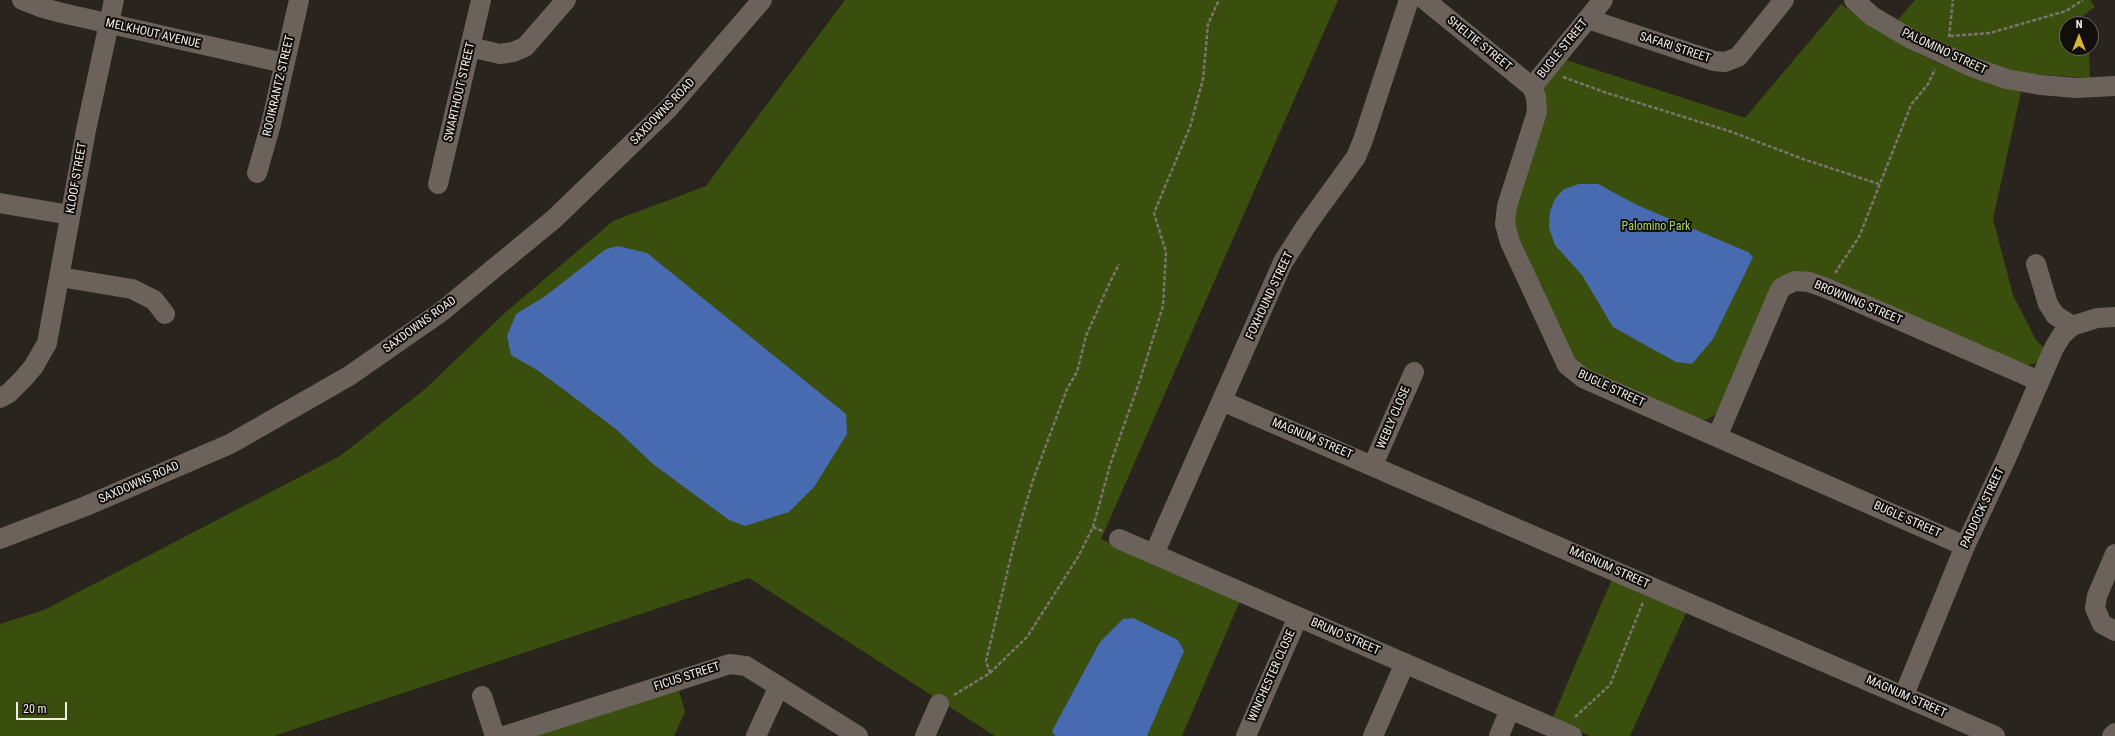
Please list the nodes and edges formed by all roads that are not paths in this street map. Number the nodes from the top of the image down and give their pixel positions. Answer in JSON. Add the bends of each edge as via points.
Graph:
{"nodes":[{"id":1,"x":22,"y":0,"type":"edge"},
{"id":2,"x":114,"y":0,"type":"edge"},
{"id":3,"x":299,"y":0,"type":"edge"},
{"id":4,"x":481,"y":0,"type":"edge"},
{"id":5,"x":566,"y":0,"type":"edge"},
{"id":6,"x":762,"y":0,"type":"edge"},
{"id":7,"x":1409,"y":0,"type":"edge"},
{"id":8,"x":1425,"y":0,"type":"edge"},
{"id":9,"x":1603,"y":0,"type":"edge"},
{"id":10,"x":1784,"y":0,"type":"edge"},
{"id":11,"x":1854,"y":0,"type":"edge"},
{"id":12,"x":1588,"y":19,"type":"junction"},
{"id":13,"x":109,"y":24,"type":"junction"},
{"id":14,"x":470,"y":47,"type":"junction"},
{"id":15,"x":284,"y":63,"type":"junction"},
{"id":16,"x":2115,"y":86,"type":"edge"},
{"id":17,"x":1532,"y":87,"type":"junction"},
{"id":18,"x":257,"y":173,"type":"dead end"},
{"id":19,"x":438,"y":184,"type":"dead end"},
{"id":20,"x":0,"y":202,"type":"edge"},
{"id":21,"x":70,"y":215,"type":"junction"},
{"id":22,"x":2036,"y":264,"type":"dead end"},
{"id":23,"x":60,"y":277,"type":"junction"},
{"id":24,"x":165,"y":314,"type":"dead end"},
{"id":25,"x":2115,"y":317,"type":"edge"},
{"id":26,"x":2072,"y":326,"type":"junction"},
{"id":27,"x":1414,"y":372,"type":"dead end"},
{"id":28,"x":2039,"y":381,"type":"junction"},
{"id":29,"x":0,"y":398,"type":"edge"},
{"id":30,"x":1222,"y":401,"type":"junction"},
{"id":31,"x":1716,"y":437,"type":"junction"},
{"id":32,"x":1373,"y":465,"type":"junction"},
{"id":33,"x":1119,"y":538,"type":"dead end"},
{"id":34,"x":0,"y":540,"type":"edge"},
{"id":35,"x":1965,"y":546,"type":"junction"},
{"id":36,"x":1154,"y":554,"type":"junction"},
{"id":37,"x":2115,"y":554,"type":"edge"},
{"id":38,"x":1298,"y":617,"type":"junction"},
{"id":39,"x":2115,"y":631,"type":"edge"},
{"id":40,"x":1405,"y":663,"type":"junction"},
{"id":41,"x":779,"y":686,"type":"junction"},
{"id":42,"x":1904,"y":695,"type":"junction"},
{"id":43,"x":482,"y":696,"type":"dead end"},
{"id":44,"x":939,"y":704,"type":"road end"},
{"id":45,"x":1510,"y":709,"type":"junction"},
{"id":46,"x":1572,"y":728,"type":"edge"},
{"id":47,"x":2115,"y":733,"type":"edge"},
{"id":48,"x":495,"y":736,"type":"edge"},
{"id":49,"x":504,"y":736,"type":"edge"},
{"id":50,"x":756,"y":736,"type":"edge"},
{"id":51,"x":858,"y":736,"type":"edge"},
{"id":52,"x":925,"y":736,"type":"edge"},
{"id":53,"x":1246,"y":736,"type":"edge"},
{"id":54,"x":1373,"y":736,"type":"edge"},
{"id":55,"x":1499,"y":736,"type":"edge"},
{"id":56,"x":1995,"y":736,"type":"edge"},
{"id":57,"x":2112,"y":736,"type":"edge"}],
"edges":[{"from":1,"to":13,"type":"street","name":"MELKHOUT AVENUE","via":[[40,8]]},
{"from":2,"to":13,"type":"street","name":"KLOOF STREET"},
{"from":3,"to":15,"type":"street","name":"ROOIKRANTZ STREET"},
{"from":4,"to":14,"type":"street","name":"SWARTHOUT STREET"},
{"from":5,"to":14,"type":"street","via":[[525,46],[513,52],[500,54]]},
{"from":6,"to":34,"type":"street","name":"SAXDOWNS ROAD","via":[[668,109],[554,220],[441,312],[350,376],[230,444]]},
{"from":7,"to":30,"type":"street","name":"FOXHOUND STREET","via":[[1356,157],[1283,262]]},
{"from":8,"to":17,"type":"street","name":"SHELTIE STREET"},
{"from":9,"to":12,"type":"street","name":"BUGLE STREET"},
{"from":10,"to":12,"type":"street","name":"SAFARI STREET","via":[[1738,57],[1725,62],[1714,61]]},
{"from":11,"to":16,"type":"street","name":"PALOMINO STREET","via":[[1872,16],[1912,39],[2007,79],[2053,87]]},
{"from":12,"to":17,"type":"street","name":"BUGLE STREET"},
{"from":13,"to":15,"type":"street","name":"MELKHOUT AVENUE"},
{"from":13,"to":21,"type":"street","name":"KLOOF STREET"},
{"from":14,"to":19,"type":"street","name":"SWARTHOUT STREET"},
{"from":15,"to":18,"type":"street","name":"ROOIKRANTZ STREET"},
{"from":17,"to":31,"type":"street","name":"BUGLE STREET","via":[[1537,112],[1507,206],[1505,224],[1510,242],[1567,365],[1583,378]]},
{"from":20,"to":21,"type":"street"},
{"from":21,"to":23,"type":"street","name":"KLOOF STREET"},
{"from":22,"to":26,"type":"street","via":[[2048,304],[2055,315]]},
{"from":23,"to":24,"type":"street","via":[[132,289],[154,300]]},
{"from":23,"to":29,"type":"street","name":"KLOOF STREET","via":[[50,333],[41,356],[24,379]]},
{"from":25,"to":26,"type":"street","name":"PADDOCK STREET","via":[[2097,318]]},
{"from":26,"to":28,"type":"street","name":"PADDOCK STREET","via":[[2062,335],[2054,348]]},
{"from":27,"to":32,"type":"street","name":"WEBLY CLOSE"},
{"from":28,"to":31,"type":"street","name":"BROWNING STREET","via":[[1826,288],[1809,282],[1795,281],[1782,288],[1778,294]]},
{"from":28,"to":35,"type":"street","name":"PADDOCK STREET"},
{"from":30,"to":32,"type":"street","name":"MAGNUM STREET"},
{"from":30,"to":36,"type":"street","name":"FOXHOUND STREET"},
{"from":31,"to":35,"type":"street","name":"BUGLE STREET"},
{"from":32,"to":42,"type":"street","name":"MAGNUM STREET"},
{"from":33,"to":36,"type":"street","name":"BRUNO STREET"},
{"from":35,"to":42,"type":"street","name":"PADDOCK STREET"},
{"from":36,"to":38,"type":"street","name":"BRUNO STREET"},
{"from":37,"to":39,"type":"street","via":[[2097,596],[2095,608],[2102,624]]},
{"from":38,"to":40,"type":"street","name":"BRUNO STREET"},
{"from":38,"to":53,"type":"street","name":"WINCHESTER CLOSE"},
{"from":40,"to":45,"type":"street","name":"BRUNO STREET"},
{"from":40,"to":54,"type":"street"},
{"from":41,"to":49,"type":"street","name":"FICUS STREET","via":[[746,666],[730,664]]},
{"from":41,"to":50,"type":"street"},
{"from":41,"to":51,"type":"street","name":"FICUS STREET"},
{"from":42,"to":56,"type":"street","name":"MAGNUM STREET"},
{"from":43,"to":48,"type":"street"},
{"from":44,"to":52,"type":"street"},
{"from":45,"to":46,"type":"street","name":"BRUNO STREET"},
{"from":45,"to":55,"type":"street"},
{"from":47,"to":57,"type":"street"}]}
